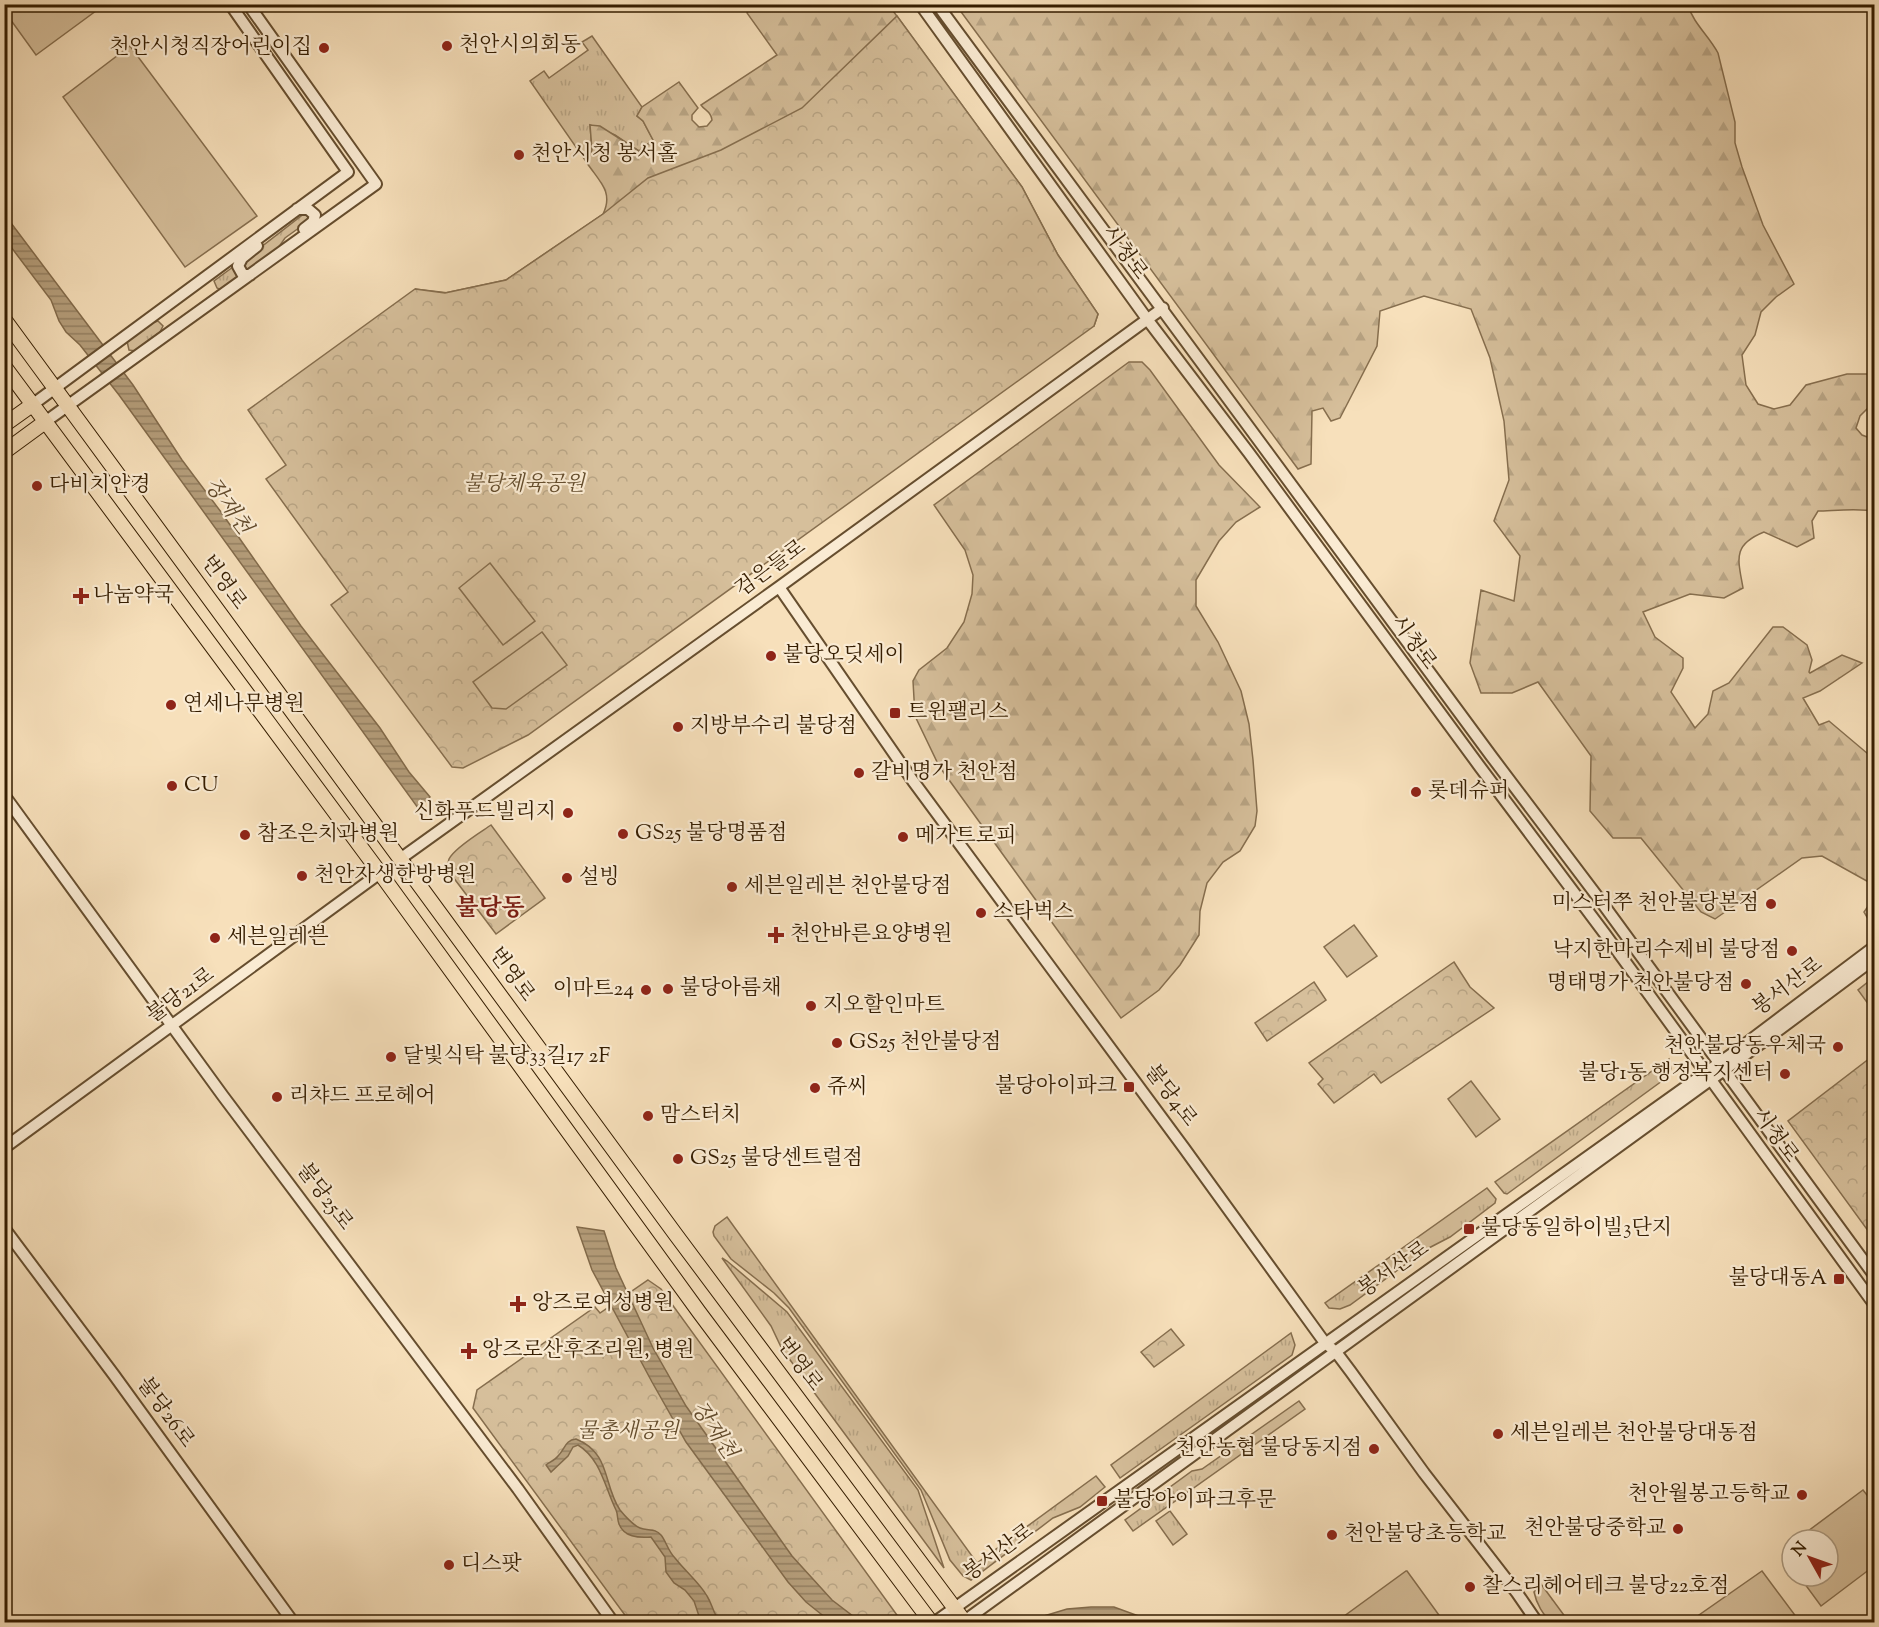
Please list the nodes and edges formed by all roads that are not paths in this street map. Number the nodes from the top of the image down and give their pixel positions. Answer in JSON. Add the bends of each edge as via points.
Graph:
{"nodes":[{"id":1,"x":230,"y":4,"type":"edge"},
{"id":2,"x":248,"y":4,"type":"edge"},
{"id":3,"x":920,"y":4,"type":"edge"},
{"id":4,"x":937,"y":4,"type":"edge"},
{"id":5,"x":297,"y":209,"type":"junction"},
{"id":6,"x":270,"y":229,"type":"junction"},
{"id":7,"x":284,"y":250,"type":"junction"},
{"id":8,"x":250,"y":275,"type":"junction"},
{"id":9,"x":1163,"y":308,"type":"junction"},
{"id":10,"x":1147,"y":319,"type":"junction"},
{"id":11,"x":4,"y":320,"type":"edge"},
{"id":12,"x":4,"y":366,"type":"edge"},
{"id":13,"x":54,"y":388,"type":"junction"},
{"id":14,"x":32,"y":405,"type":"junction"},
{"id":15,"x":67,"y":406,"type":"junction"},
{"id":16,"x":45,"y":422,"type":"junction"},
{"id":17,"x":4,"y":425,"type":"edge"},
{"id":18,"x":4,"y":452,"type":"edge"},
{"id":19,"x":779,"y":587,"type":"junction"},
{"id":20,"x":4,"y":795,"type":"edge"},
{"id":21,"x":400,"y":858,"type":"junction"},
{"id":22,"x":380,"y":873,"type":"junction"},
{"id":23,"x":1875,"y":947,"type":"edge"},
{"id":24,"x":1875,"y":959,"type":"edge"},
{"id":25,"x":172,"y":1027,"type":"junction"},
{"id":26,"x":1722,"y":1066,"type":"junction"},
{"id":27,"x":1707,"y":1076,"type":"junction"},
{"id":28,"x":4,"y":1148,"type":"edge"},
{"id":29,"x":4,"y":1228,"type":"edge"},
{"id":30,"x":1875,"y":1275,"type":"edge"},
{"id":31,"x":1875,"y":1304,"type":"edge"},
{"id":32,"x":1325,"y":1343,"type":"junction"},
{"id":33,"x":1335,"y":1352,"type":"junction"},
{"id":34,"x":954,"y":1609,"type":"junction"},
{"id":35,"x":964,"y":1622,"type":"edge"},
{"id":36,"x":293,"y":1623,"type":"edge"},
{"id":37,"x":614,"y":1623,"type":"edge"},
{"id":38,"x":933,"y":1623,"type":"edge"},
{"id":39,"x":1537,"y":1623,"type":"edge"}],
"edges":[{"from":1,"to":5,"type":"street","via":[[348,172]]},
{"from":2,"to":7,"type":"street","via":[[376,184]]},
{"from":3,"to":10,"type":"street","name":"시청로"},
{"from":4,"to":9,"type":"street","name":"시청로"},
{"from":5,"to":6,"type":"street"},
{"from":5,"to":7,"type":"street","via":[[312,210],[315,218],[289,240]]},
{"from":6,"to":8,"type":"street","via":[[264,241],[240,261],[240,273]]},
{"from":6,"to":13,"type":"street"},
{"from":7,"to":8,"type":"street"},
{"from":8,"to":15,"type":"street"},
{"from":9,"to":10,"type":"street","name":"검은들로"},
{"from":9,"to":26,"type":"street","name":"시청로"},
{"from":10,"to":19,"type":"street","name":"검은들로"},
{"from":10,"to":27,"type":"street","name":"시청로","via":[[1250,453]]},
{"from":11,"to":13,"type":"main road","name":"번영로"},
{"from":12,"to":14,"type":"main road"},
{"from":13,"to":14,"type":"street"},
{"from":13,"to":15,"type":"main road","name":"번영로"},
{"from":14,"to":16,"type":"main road"},
{"from":14,"to":17,"type":"main road"},
{"from":15,"to":16,"type":"street"},
{"from":15,"to":21,"type":"main road","name":"번영로"},
{"from":16,"to":18,"type":"main road"},
{"from":16,"to":22,"type":"main road"},
{"from":19,"to":21,"type":"street","name":"검은들로"},
{"from":19,"to":32,"type":"street","name":"불당4로","via":[[913,781]]},
{"from":20,"to":25,"type":"street","name":"불당25로"},
{"from":21,"to":22,"type":"main road"},
{"from":21,"to":34,"type":"main road","name":"번영로"},
{"from":22,"to":25,"type":"street","name":"불당21로"},
{"from":22,"to":38,"type":"main road","via":[[692,1303]]},
{"from":23,"to":26,"type":"street","name":"봉서산로"},
{"from":24,"to":26,"type":"street","name":"봉서산로"},
{"from":25,"to":28,"type":"street","name":"불당21로"},
{"from":25,"to":37,"type":"street","name":"불당25로"},
{"from":26,"to":27,"type":"street","name":"봉서산로"},
{"from":26,"to":30,"type":"street","name":"시청로"},
{"from":27,"to":31,"type":"street","name":"시청로"},
{"from":27,"to":32,"type":"street","name":"봉서산로"},
{"from":27,"to":33,"type":"street","name":"봉서산로"},
{"from":29,"to":36,"type":"street","name":"불당26로"},
{"from":32,"to":33,"type":"street","name":"불당4로"},
{"from":32,"to":34,"type":"street","name":"봉서산로"},
{"from":33,"to":35,"type":"street","name":"봉서산로"},
{"from":33,"to":39,"type":"street","name":"불당4로"},
{"from":34,"to":35,"type":"main road","name":"번영로"},
{"from":34,"to":38,"type":"street","name":"봉서산로"}]}
